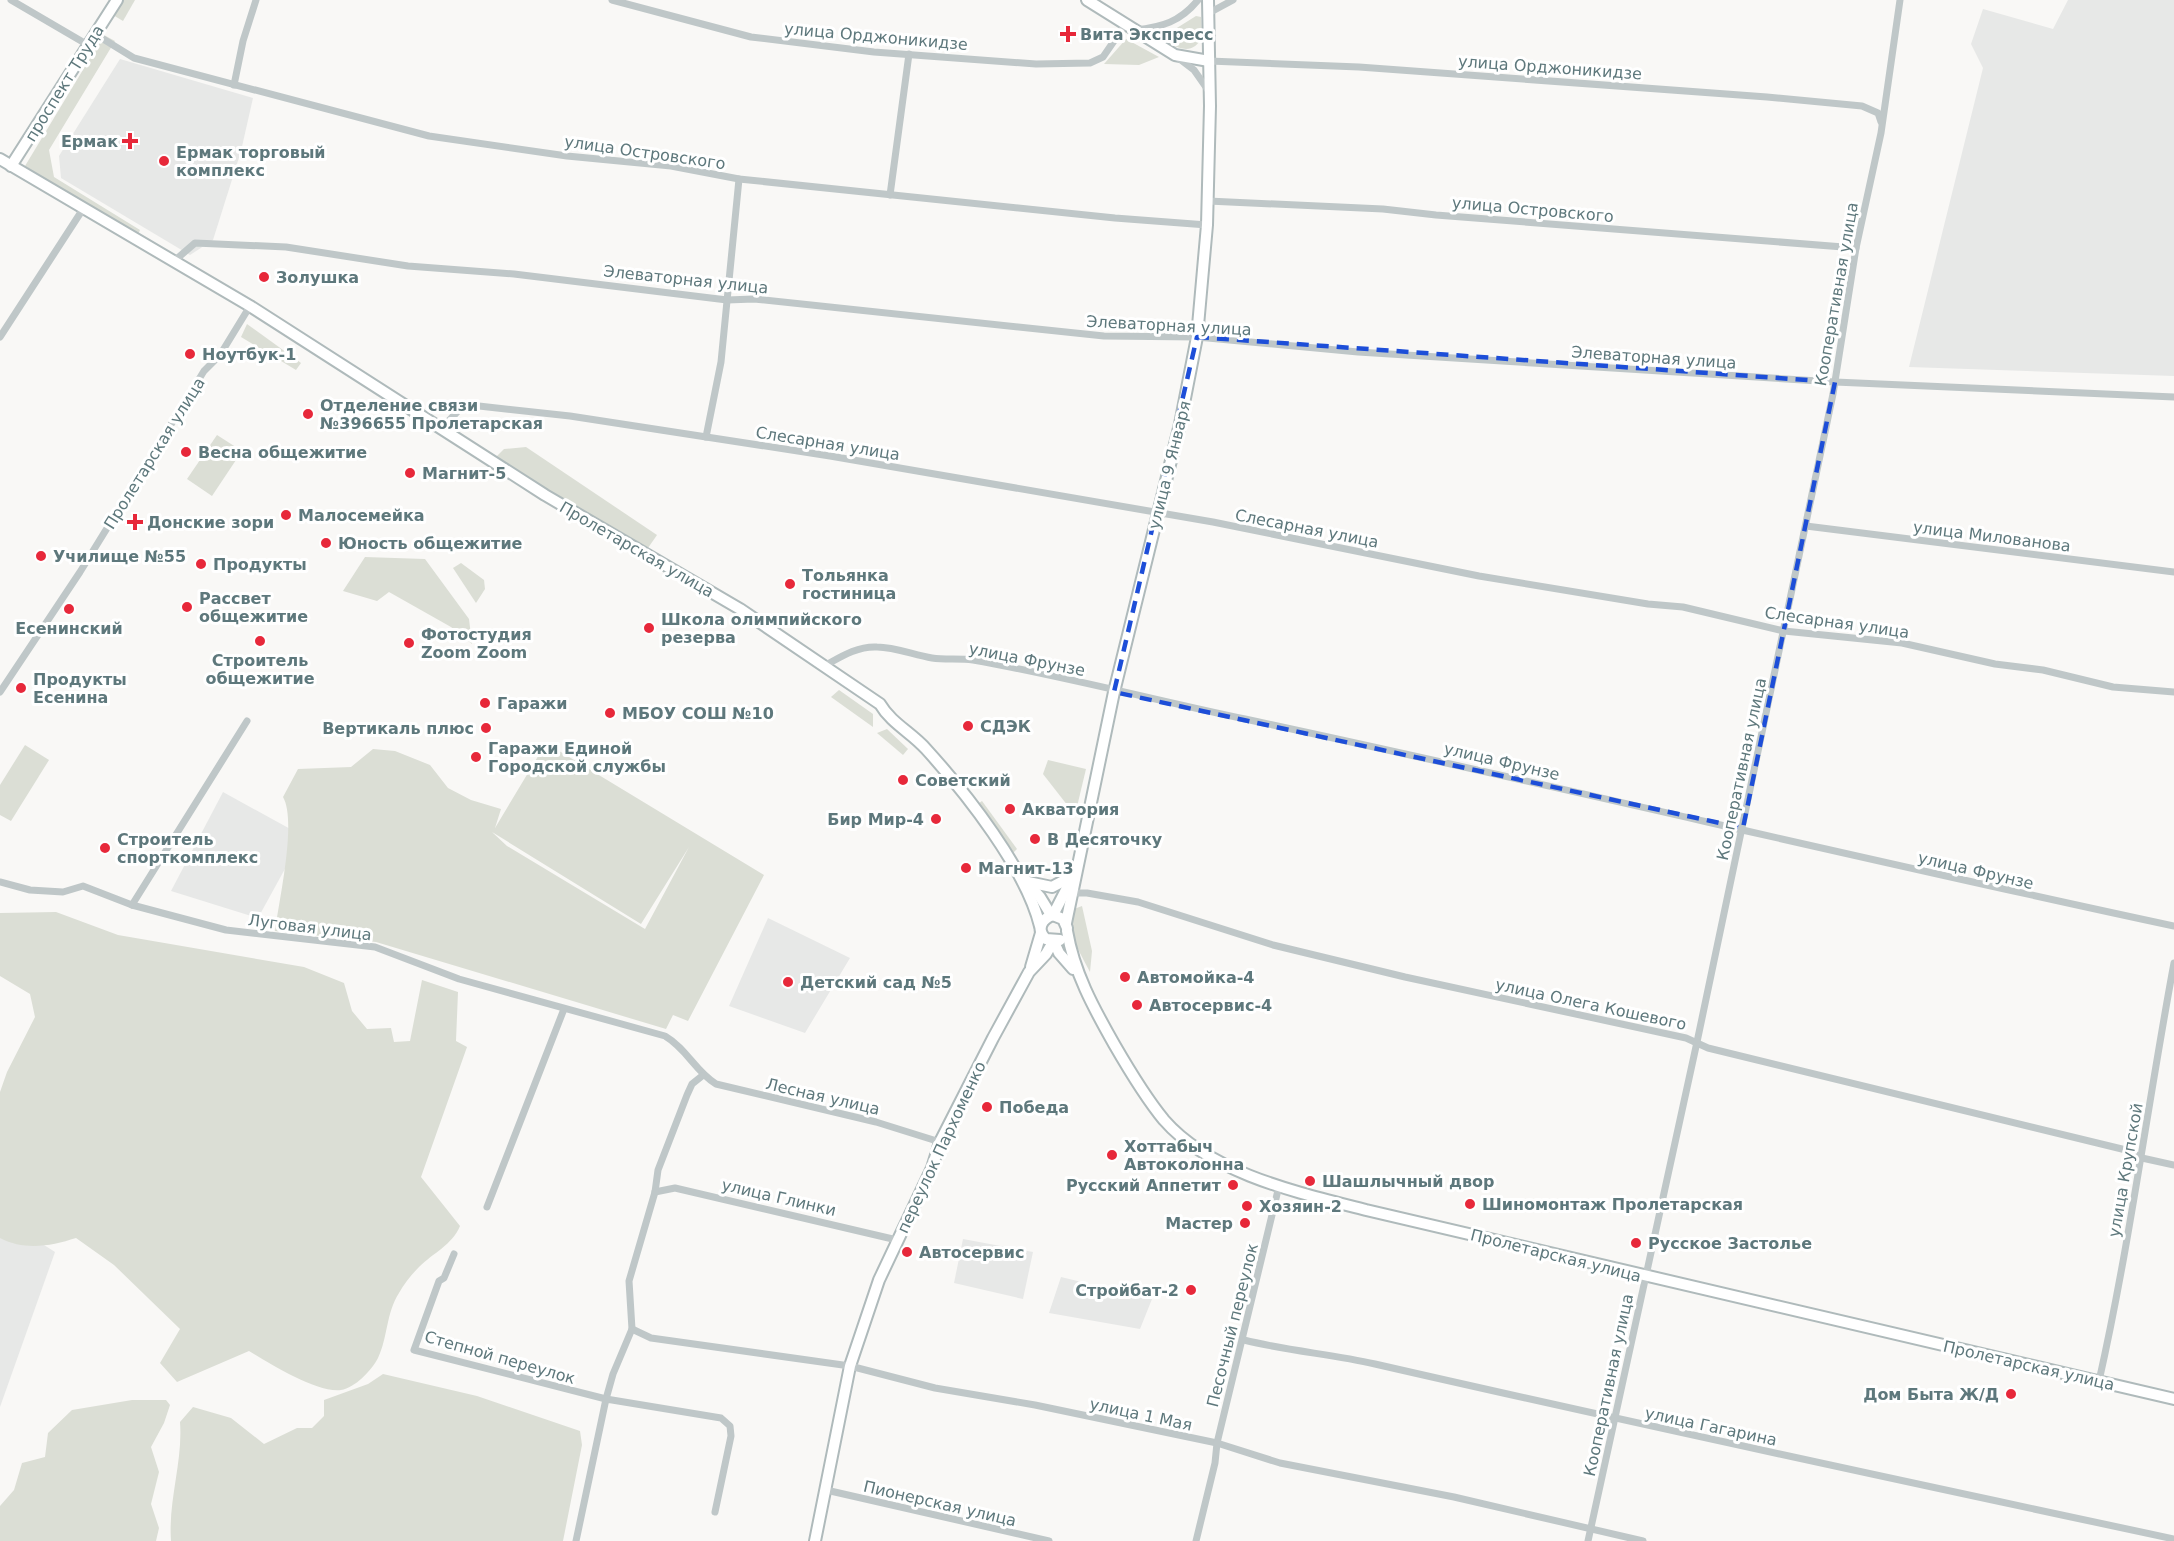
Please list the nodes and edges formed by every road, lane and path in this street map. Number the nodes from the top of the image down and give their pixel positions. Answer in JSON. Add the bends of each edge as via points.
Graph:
{"nodes":[{"id":1,"x":11,"y":0,"type":"edge"},
{"id":2,"x":117,"y":0,"type":"edge"},
{"id":3,"x":256,"y":0,"type":"edge"},
{"id":4,"x":612,"y":0,"type":"edge"},
{"id":5,"x":1088,"y":0,"type":"edge"},
{"id":6,"x":1198,"y":0,"type":"edge"},
{"id":7,"x":1208,"y":0,"type":"edge"},
{"id":8,"x":1233,"y":0,"type":"edge"},
{"id":9,"x":1900,"y":0,"type":"edge"},
{"id":10,"x":1209,"y":13,"type":"junction"},
{"id":11,"x":1129,"y":28,"type":"junction"},
{"id":12,"x":95,"y":34,"type":"junction"},
{"id":13,"x":88,"y":45,"type":"junction"},
{"id":14,"x":909,"y":54,"type":"junction"},
{"id":15,"x":1175,"y":55,"type":"junction"},
{"id":16,"x":1209,"y":61,"type":"junction"},
{"id":17,"x":234,"y":85,"type":"junction"},
{"id":18,"x":1208,"y":91,"type":"junction"},
{"id":19,"x":1881,"y":122,"type":"junction"},
{"id":20,"x":0,"y":159,"type":"edge"},
{"id":21,"x":11,"y":166,"type":"junction"},
{"id":22,"x":739,"y":179,"type":"junction"},
{"id":23,"x":890,"y":195,"type":"junction"},
{"id":24,"x":1208,"y":201,"type":"junction"},
{"id":25,"x":83,"y":209,"type":"junction"},
{"id":26,"x":1207,"y":225,"type":"junction"},
{"id":27,"x":1856,"y":248,"type":"junction"},
{"id":28,"x":173,"y":262,"type":"junction"},
{"id":29,"x":726,"y":300,"type":"junction"},
{"id":30,"x":250,"y":306,"type":"junction"},
{"id":31,"x":0,"y":337,"type":"edge"},
{"id":32,"x":1197,"y":338,"type":"junction"},
{"id":33,"x":1835,"y":382,"type":"junction"},
{"id":34,"x":2174,"y":398,"type":"edge"},
{"id":35,"x":441,"y":429,"type":"junction"},
{"id":36,"x":706,"y":437,"type":"junction"},
{"id":37,"x":1156,"y":514,"type":"junction"},
{"id":38,"x":1806,"y":526,"type":"junction"},
{"id":39,"x":2174,"y":572,"type":"edge"},
{"id":40,"x":1784,"y":631,"type":"junction"},
{"id":41,"x":826,"y":665,"type":"junction"},
{"id":42,"x":0,"y":692,"type":"edge"},
{"id":43,"x":1114,"y":692,"type":"junction"},
{"id":44,"x":2174,"y":692,"type":"edge"},
{"id":45,"x":247,"y":721,"type":"dead end"},
{"id":46,"x":1743,"y":828,"type":"junction"},
{"id":47,"x":1076,"y":866,"type":"junction"},
{"id":48,"x":1017,"y":871,"type":"junction"},
{"id":49,"x":1071,"y":877,"type":"junction"},
{"id":50,"x":0,"y":882,"type":"edge"},
{"id":51,"x":1028,"y":882,"type":"junction"},
{"id":52,"x":1071,"y":893,"type":"junction"},
{"id":53,"x":132,"y":905,"type":"junction"},
{"id":54,"x":1052,"y":915,"type":"junction"},
{"id":55,"x":2174,"y":926,"type":"edge"},
{"id":56,"x":1066,"y":927,"type":"junction"},
{"id":57,"x":1041,"y":930,"type":"junction"},
{"id":58,"x":1054,"y":942,"type":"junction"},
{"id":59,"x":2174,"y":963,"type":"edge"},
{"id":60,"x":1029,"y":972,"type":"junction"},
{"id":61,"x":1077,"y":974,"type":"junction"},
{"id":62,"x":564,"y":1009,"type":"junction"},
{"id":63,"x":1697,"y":1042,"type":"junction"},
{"id":64,"x":702,"y":1076,"type":"junction"},
{"id":65,"x":940,"y":1142,"type":"junction"},
{"id":66,"x":2142,"y":1158,"type":"junction"},
{"id":67,"x":2174,"y":1165,"type":"edge"},
{"id":68,"x":1279,"y":1186,"type":"junction"},
{"id":69,"x":655,"y":1192,"type":"junction"},
{"id":70,"x":487,"y":1207,"type":"dead end"},
{"id":71,"x":897,"y":1240,"type":"junction"},
{"id":72,"x":454,"y":1254,"type":"dead end"},
{"id":73,"x":1645,"y":1277,"type":"junction"},
{"id":74,"x":632,"y":1329,"type":"junction"},
{"id":75,"x":1244,"y":1340,"type":"junction"},
{"id":76,"x":849,"y":1366,"type":"junction"},
{"id":77,"x":2099,"y":1381,"type":"junction"},
{"id":78,"x":606,"y":1399,"type":"junction"},
{"id":79,"x":2174,"y":1399,"type":"edge"},
{"id":80,"x":1614,"y":1419,"type":"junction"},
{"id":81,"x":1217,"y":1443,"type":"junction"},
{"id":82,"x":826,"y":1490,"type":"junction"},
{"id":83,"x":715,"y":1512,"type":"dead end"},
{"id":84,"x":1591,"y":1530,"type":"junction"},
{"id":85,"x":2174,"y":1539,"type":"edge"},
{"id":86,"x":576,"y":1541,"type":"edge"},
{"id":87,"x":815,"y":1541,"type":"edge"},
{"id":88,"x":1049,"y":1541,"type":"edge"},
{"id":89,"x":1196,"y":1541,"type":"edge"},
{"id":90,"x":1588,"y":1541,"type":"edge"},
{"id":91,"x":1643,"y":1541,"type":"edge"}],
"edges":[{"from":1,"to":13,"type":"street"},
{"from":2,"to":12,"type":"main road","name":"проспект Труда"},
{"from":3,"to":17,"type":"street"},
{"from":4,"to":14,"type":"street","name":"улица Орджоникидзе","via":[[751,38]]},
{"from":5,"to":11,"type":"main road"},
{"from":6,"to":11,"type":"street","via":[[1173,22]]},
{"from":7,"to":10,"type":"main road","name":"улица 9 Января"},
{"from":8,"to":10,"type":"street"},
{"from":9,"to":19,"type":"street","name":"Кооперативная улица"},
{"from":10,"to":16,"type":"main road","name":"улица 9 Января"},
{"from":11,"to":14,"type":"street","name":"улица Орджоникидзе","via":[[1103,57],[1090,63],[1036,64]]},
{"from":11,"to":15,"type":"main road"},
{"from":12,"to":13,"type":"main road","name":"проспект Труда"},
{"from":12,"to":17,"type":"street","name":"улица Островского","via":[[134,58]]},
{"from":13,"to":21,"type":"main road","name":"проспект Труда"},
{"from":14,"to":23,"type":"street"},
{"from":15,"to":16,"type":"main road"},
{"from":15,"to":18,"type":"street","via":[[1194,70]]},
{"from":16,"to":18,"type":"main road","name":"улица 9 Января"},
{"from":16,"to":19,"type":"street","name":"улица Орджоникидзе","via":[[1359,67],[1767,96],[1862,106],[1878,113]]},
{"from":17,"to":22,"type":"street","name":"улица Островского","via":[[429,136],[671,166]]},
{"from":18,"to":24,"type":"main road","name":"улица 9 Января"},
{"from":19,"to":27,"type":"street","name":"Кооперативная улица"},
{"from":20,"to":21,"type":"main road","name":"Пролетарская улица"},
{"from":21,"to":25,"type":"main road","name":"Пролетарская улица"},
{"from":22,"to":23,"type":"street","name":"улица Островского"},
{"from":22,"to":29,"type":"street"},
{"from":23,"to":26,"type":"street","name":"улица Островского"},
{"from":24,"to":26,"type":"main road","name":"улица 9 Января"},
{"from":24,"to":27,"type":"street","name":"улица Островского","via":[[1383,209]]},
{"from":25,"to":28,"type":"main road","name":"Пролетарская улица"},
{"from":25,"to":31,"type":"street"},
{"from":26,"to":32,"type":"main road","name":"улица 9 Января"},
{"from":27,"to":33,"type":"street","name":"Кооперативная улица"},
{"from":28,"to":29,"type":"street","name":"Элеваторная улица","via":[[195,243],[286,247],[408,266],[514,274]]},
{"from":28,"to":30,"type":"main road","name":"Пролетарская улица"},
{"from":29,"to":32,"type":"street","name":"Элеваторная улица","via":[[754,299],[1104,336]]},
{"from":29,"to":36,"type":"street","via":[[720,373]]},
{"from":30,"to":35,"type":"main road","name":"Пролетарская улица"},
{"from":30,"to":42,"type":"street","name":"Пролетарская улица","via":[[220,355],[204,371],[80,572]]},
{"from":32,"to":33,"type":"street","name":"Элеваторная улица"},
{"from":32,"to":37,"type":"main road","name":"улица 9 Января"},
{"from":33,"to":34,"type":"street","name":"Элеваторная улица"},
{"from":33,"to":38,"type":"street","name":"Кооперативная улица"},
{"from":35,"to":36,"type":"street","name":"Слесарная улица","via":[[458,411],[470,405]]},
{"from":35,"to":41,"type":"main road","name":"Пролетарская улица"},
{"from":36,"to":37,"type":"street","name":"Слесарная улица"},
{"from":37,"to":40,"type":"street","name":"Слесарная улица","via":[[1479,576],[1683,607]]},
{"from":37,"to":43,"type":"main road","name":"улица 9 Января"},
{"from":38,"to":39,"type":"street","name":"улица Милованова"},
{"from":38,"to":40,"type":"street","name":"Кооперативная улица"},
{"from":40,"to":44,"type":"street","name":"Слесарная улица","via":[[1902,644],[2113,687]]},
{"from":40,"to":46,"type":"street","name":"Кооперативная улица"},
{"from":41,"to":43,"type":"street","name":"улица Фрунзе","via":[[852,651],[878,646],[935,659],[967,659],[1034,671]]},
{"from":41,"to":48,"type":"main road","name":"Пролетарская улица","via":[[880,704],[925,748],[960,789]]},
{"from":43,"to":46,"type":"street","name":"улица Фрунзе"},
{"from":43,"to":47,"type":"main road","name":"улица 9 Января"},
{"from":45,"to":53,"type":"street"},
{"from":46,"to":55,"type":"street","name":"улица Фрунзе"},
{"from":46,"to":63,"type":"street","name":"Кооперативная улица"},
{"from":47,"to":49,"type":"main road"},
{"from":47,"to":52,"type":"main road","name":"улица 9 Января"},
{"from":48,"to":51,"type":"main road"},
{"from":48,"to":57,"type":"main road","name":"Пролетарская улица"},
{"from":49,"to":51,"type":"main road","via":[[1052,887]]},
{"from":49,"to":54,"type":"main road"},
{"from":50,"to":53,"type":"street","name":"Луговая улица","via":[[30,890],[63,892],[83,886]]},
{"from":51,"to":54,"type":"main road"},
{"from":52,"to":56,"type":"main road","name":"улица 9 Января"},
{"from":52,"to":63,"type":"street","name":"улица Олега Кошевого","via":[[1138,902],[1284,947]]},
{"from":53,"to":62,"type":"street","name":"Луговая улица","via":[[226,930],[375,947],[459,979]]},
{"from":54,"to":56,"type":"main road","via":[[1063,919]]},
{"from":54,"to":57,"type":"main road","via":[[1042,921]]},
{"from":56,"to":58,"type":"main road","via":[[1060,940]]},
{"from":56,"to":61,"type":"main road","name":"Пролетарская улица"},
{"from":57,"to":58,"type":"main road","via":[[1046,939]]},
{"from":57,"to":60,"type":"main road"},
{"from":58,"to":60,"type":"main road","name":"переулок Пархоменко"},
{"from":58,"to":61,"type":"main road"},
{"from":59,"to":66,"type":"street","name":"улица Крупской"},
{"from":60,"to":65,"type":"main road","name":"переулок Пархоменко"},
{"from":61,"to":68,"type":"main road","name":"Пролетарская улица","via":[[1130,1071],[1164,1120],[1216,1161]]},
{"from":62,"to":64,"type":"street","name":"Луговая улица","via":[[665,1036],[680,1044]]},
{"from":62,"to":70,"type":"street"},
{"from":63,"to":66,"type":"street","name":"улица Олега Кошевого","via":[[1708,1048],[2126,1150]]},
{"from":63,"to":73,"type":"street","name":"Кооперативная улица"},
{"from":64,"to":65,"type":"street","name":"Лесная улица","via":[[742,1092],[876,1122]]},
{"from":64,"to":69,"type":"street","via":[[687,1095],[658,1170]]},
{"from":65,"to":71,"type":"main road","name":"переулок Пархоменко","via":[[932,1168]]},
{"from":66,"to":67,"type":"street","name":"улица Олега Кошевого"},
{"from":66,"to":77,"type":"street","name":"улица Крупской"},
{"from":68,"to":73,"type":"main road","name":"Пролетарская улица"},
{"from":68,"to":75,"type":"street","name":"Песочный переулок"},
{"from":69,"to":71,"type":"street","name":"улица Глинки","via":[[675,1188]]},
{"from":69,"to":74,"type":"street","via":[[629,1281]]},
{"from":71,"to":76,"type":"main road","name":"переулок Пархоменко","via":[[870,1302]]},
{"from":72,"to":78,"type":"street","name":"Степной переулок","via":[[439,1281],[414,1350]]},
{"from":73,"to":77,"type":"main road","name":"Пролетарская улица"},
{"from":73,"to":80,"type":"street","name":"Кооперативная улица"},
{"from":74,"to":76,"type":"street","name":"улица 1 Мая","via":[[651,1338]]},
{"from":74,"to":78,"type":"street"},
{"from":75,"to":80,"type":"street","name":"улица Гагарина","via":[[1371,1363]]},
{"from":75,"to":81,"type":"street","name":"Песочный переулок"},
{"from":76,"to":81,"type":"street","name":"улица 1 Мая","via":[[935,1388]]},
{"from":76,"to":82,"type":"main road","name":"переулок Пархоменко"},
{"from":77,"to":79,"type":"main road","name":"Пролетарская улица"},
{"from":78,"to":83,"type":"street","name":"Степной переулок","via":[[721,1418],[730,1426]]},
{"from":78,"to":86,"type":"street"},
{"from":80,"to":84,"type":"street","name":"Кооперативная улица"},
{"from":80,"to":85,"type":"street","name":"улица Гагарина"},
{"from":81,"to":84,"type":"street","name":"улица 1 Мая","via":[[1280,1463],[1454,1497]]},
{"from":81,"to":89,"type":"street","name":"Песочный переулок"},
{"from":82,"to":87,"type":"main road","name":"переулок Пархоменко"},
{"from":82,"to":88,"type":"street","name":"Пионерская улица"},
{"from":84,"to":90,"type":"street","name":"Кооперативная улица"},
{"from":84,"to":91,"type":"street","name":"улица 1 Мая"}]}
